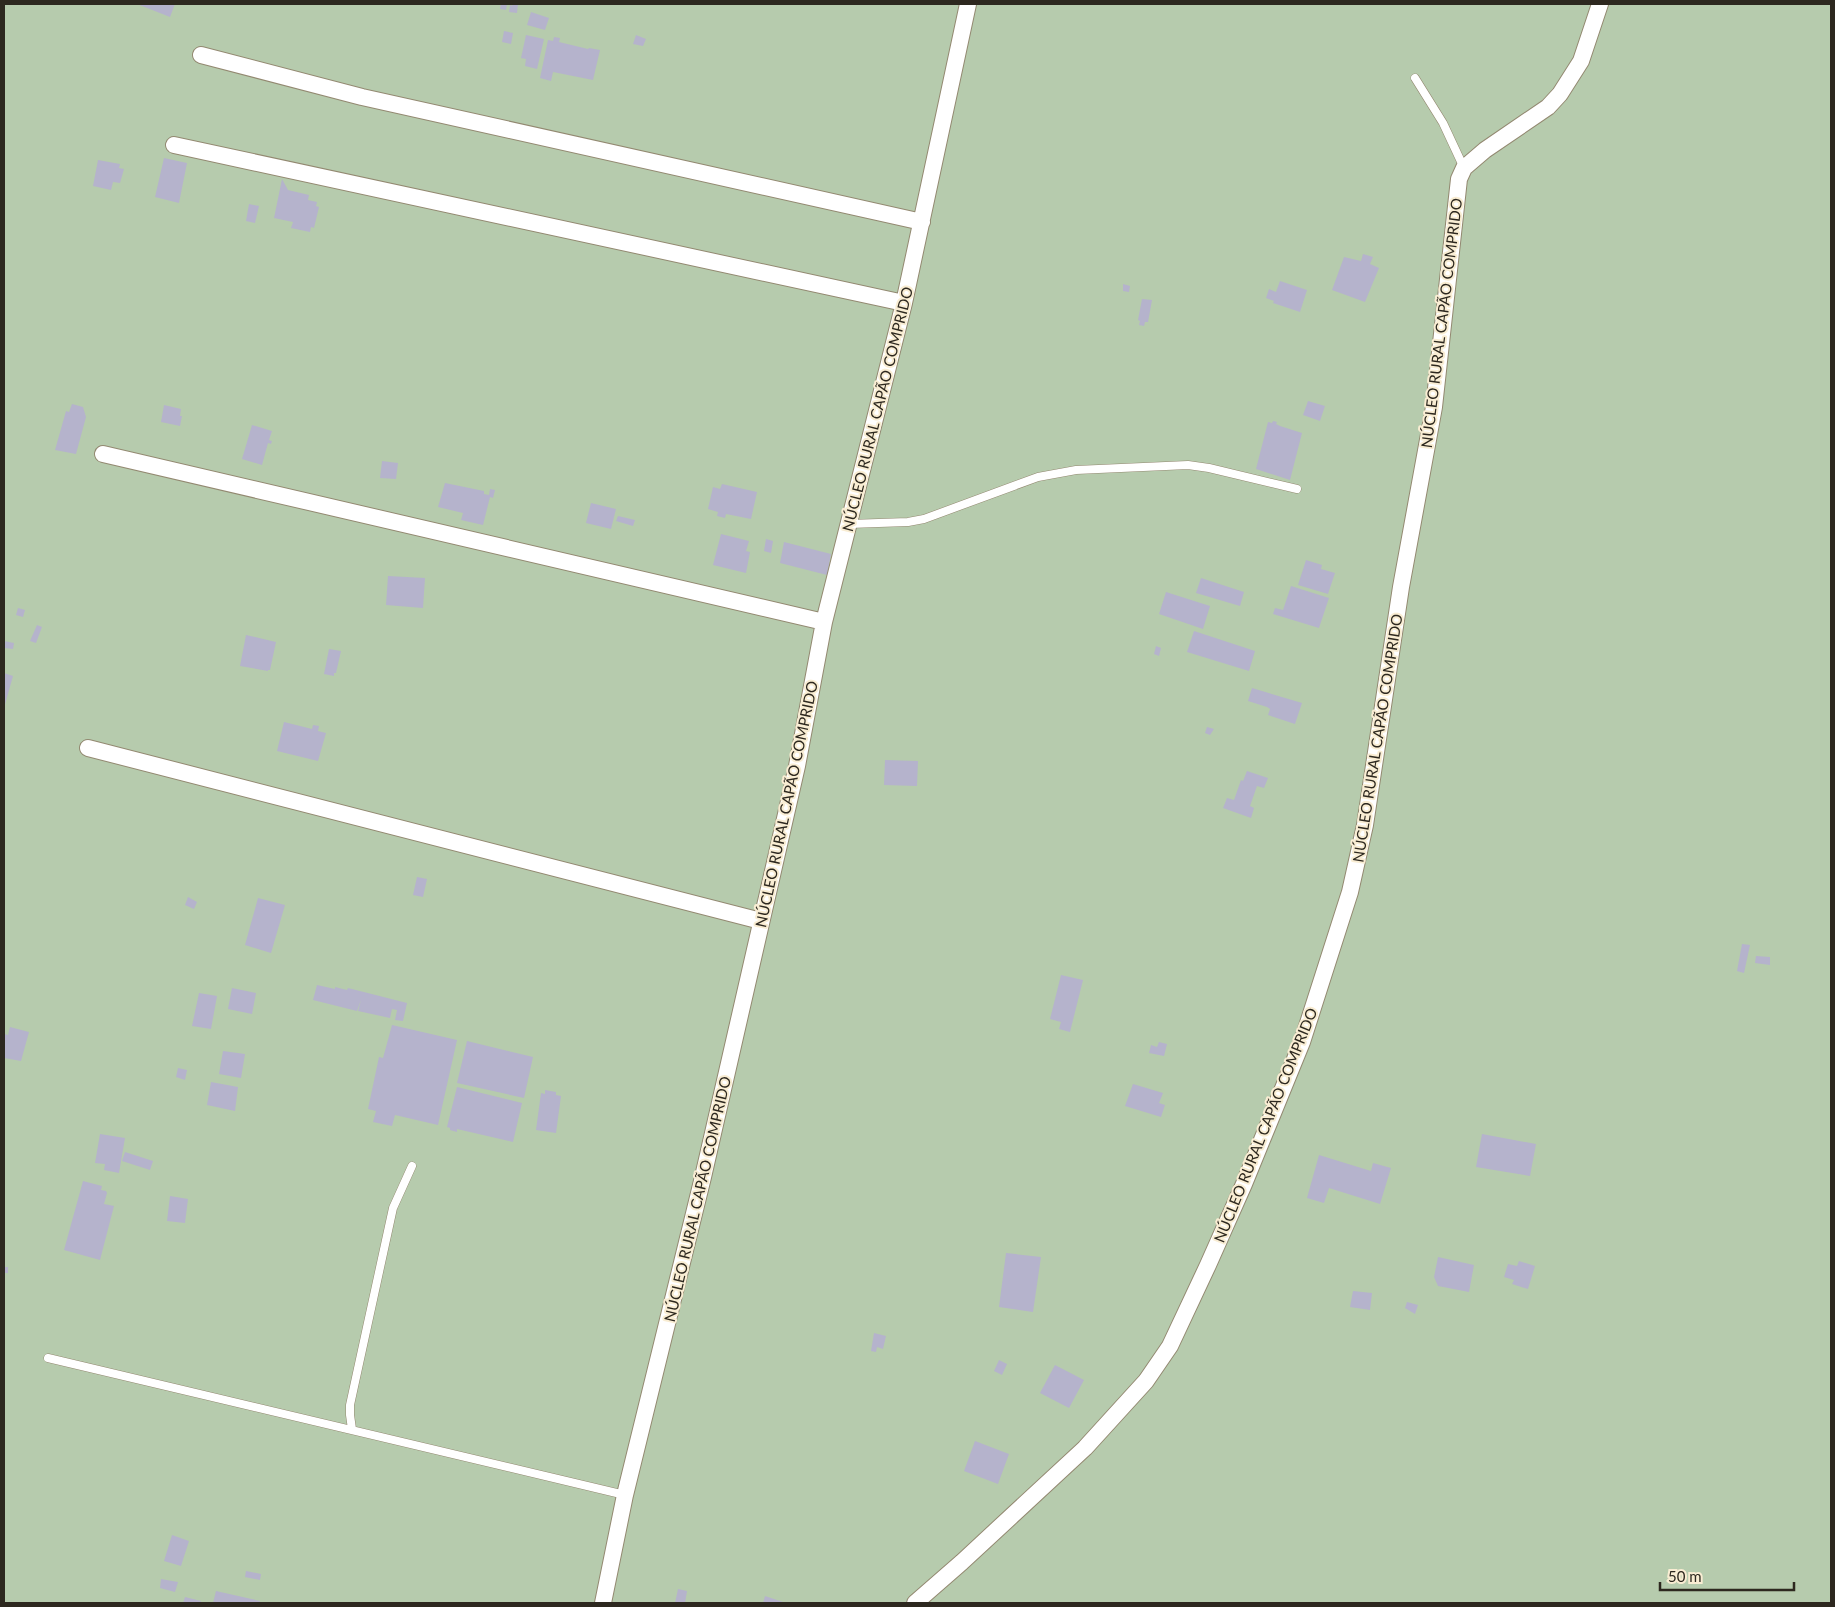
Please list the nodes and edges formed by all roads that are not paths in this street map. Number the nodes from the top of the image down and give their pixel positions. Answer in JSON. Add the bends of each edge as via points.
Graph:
{"nodes":[{"id":1,"x":968,"y":4,"type":"edge"},
{"id":2,"x":1600,"y":4,"type":"edge"},
{"id":3,"x":201,"y":55,"type":"dead end"},
{"id":4,"x":1415,"y":78,"type":"dead end"},
{"id":5,"x":174,"y":146,"type":"dead end"},
{"id":6,"x":1464,"y":168,"type":"junction"},
{"id":7,"x":922,"y":222,"type":"junction"},
{"id":8,"x":904,"y":303,"type":"junction"},
{"id":9,"x":103,"y":454,"type":"dead end"},
{"id":10,"x":1297,"y":489,"type":"dead end"},
{"id":11,"x":849,"y":524,"type":"junction"},
{"id":12,"x":824,"y":622,"type":"junction"},
{"id":13,"x":88,"y":748,"type":"dead end"},
{"id":14,"x":761,"y":921,"type":"junction"},
{"id":15,"x":412,"y":1166,"type":"dead end"},
{"id":16,"x":48,"y":1358,"type":"dead end"},
{"id":17,"x":352,"y":1429,"type":"junction"},
{"id":18,"x":625,"y":1495,"type":"junction"},
{"id":19,"x":603,"y":1603,"type":"edge"},
{"id":20,"x":915,"y":1603,"type":"edge"}],
"edges":[{"from":1,"to":7,"type":"street","name":"NÚCLEO RURAL CAPÃO COMPRIDO"},
{"from":2,"to":6,"type":"street","via":[[1581,61],[1560,94],[1548,107]]},
{"from":3,"to":7,"type":"street","via":[[382,102]]},
{"from":4,"to":6,"type":"lane","via":[[1444,123]]},
{"from":5,"to":8,"type":"street"},
{"from":6,"to":20,"type":"street","name":"NÚCLEO RURAL CAPÃO COMPRIDO","via":[[1458,186],[1434,407],[1401,587],[1365,825],[1347,901],[1302,1042],[1208,1265],[1170,1346],[1146,1381],[1085,1448]]},
{"from":7,"to":8,"type":"street","name":"NÚCLEO RURAL CAPÃO COMPRIDO"},
{"from":8,"to":11,"type":"street","name":"NÚCLEO RURAL CAPÃO COMPRIDO"},
{"from":9,"to":12,"type":"street"},
{"from":10,"to":11,"type":"lane","via":[[1188,465],[1076,470],[1038,477],[924,519]]},
{"from":11,"to":12,"type":"street","name":"NÚCLEO RURAL CAPÃO COMPRIDO"},
{"from":12,"to":14,"type":"street","name":"NÚCLEO RURAL CAPÃO COMPRIDO","via":[[797,766]]},
{"from":13,"to":14,"type":"street"},
{"from":14,"to":18,"type":"street","name":"NÚCLEO RURAL CAPÃO COMPRIDO","via":[[704,1177]]},
{"from":15,"to":17,"type":"lane","via":[[393,1208],[350,1405]]},
{"from":16,"to":17,"type":"lane"},
{"from":17,"to":18,"type":"lane"},
{"from":18,"to":19,"type":"street","name":"NÚCLEO RURAL CAPÃO COMPRIDO"}]}
